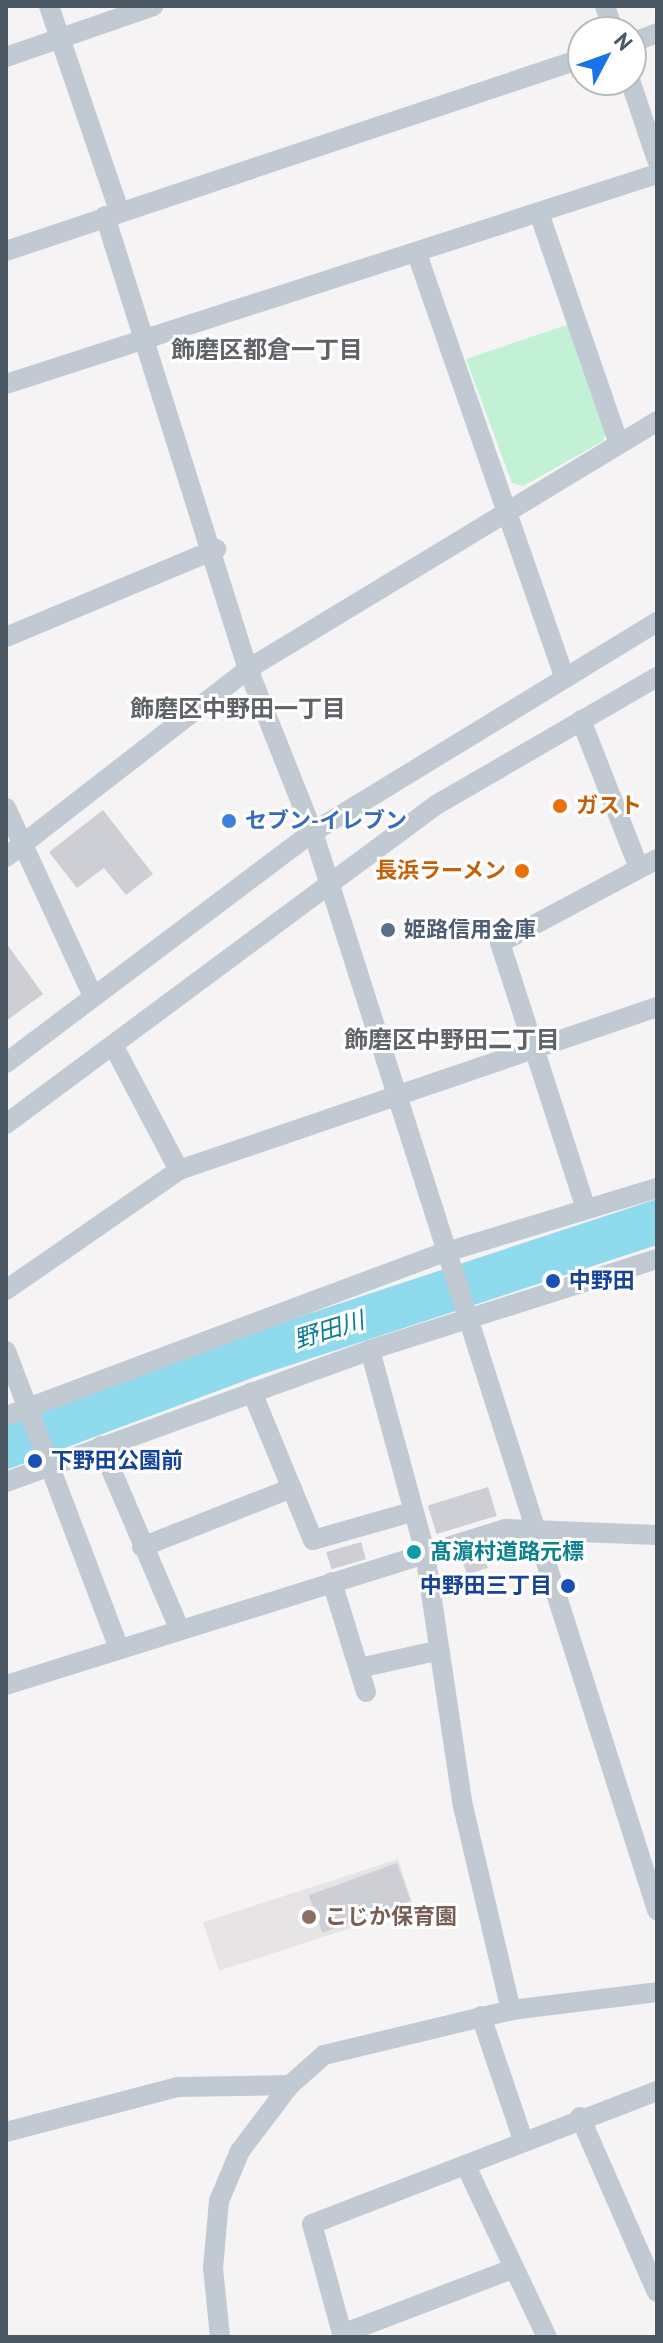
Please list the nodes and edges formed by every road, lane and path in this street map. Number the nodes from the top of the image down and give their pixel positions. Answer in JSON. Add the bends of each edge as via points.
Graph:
{"nodes":[{"id":1,"x":49,"y":6,"type":"edge"},
{"id":2,"x":153,"y":6,"type":"edge"},
{"id":3,"x":61,"y":38,"type":"junction"},
{"id":4,"x":6,"y":57,"type":"edge"},
{"id":5,"x":567,"y":63,"type":"edge"},
{"id":6,"x":635,"y":96,"type":"edge"},
{"id":7,"x":657,"y":160,"type":"edge"},
{"id":8,"x":657,"y":174,"type":"edge"},
{"id":9,"x":539,"y":213,"type":"junction"},
{"id":10,"x":112,"y":214,"type":"junction"},
{"id":11,"x":6,"y":251,"type":"edge"},
{"id":12,"x":417,"y":254,"type":"junction"},
{"id":13,"x":146,"y":340,"type":"junction"},
{"id":14,"x":6,"y":384,"type":"edge"},
{"id":15,"x":657,"y":421,"type":"edge"},
{"id":16,"x":619,"y":444,"type":"junction"},
{"id":17,"x":507,"y":509,"type":"junction"},
{"id":18,"x":216,"y":549,"type":"junction"},
{"id":19,"x":657,"y":622,"type":"edge"},
{"id":20,"x":6,"y":637,"type":"edge"},
{"id":21,"x":248,"y":669,"type":"junction"},
{"id":22,"x":564,"y":676,"type":"junction"},
{"id":23,"x":657,"y":677,"type":"edge"},
{"id":24,"x":581,"y":720,"type":"junction"},
{"id":25,"x":6,"y":808,"type":"edge"},
{"id":26,"x":313,"y":832,"type":"junction"},
{"id":27,"x":12,"y":853,"type":"edge"},
{"id":28,"x":648,"y":863,"type":"edge"},
{"id":29,"x":329,"y":883,"type":"junction"},
{"id":30,"x":93,"y":996,"type":"junction"},
{"id":31,"x":657,"y":1007,"type":"edge"},
{"id":32,"x":113,"y":1045,"type":"junction"},
{"id":33,"x":539,"y":1047,"type":"junction"},
{"id":34,"x":6,"y":1063,"type":"edge"},
{"id":35,"x":396,"y":1098,"type":"junction"},
{"id":36,"x":6,"y":1124,"type":"edge"},
{"id":37,"x":179,"y":1170,"type":"junction"},
{"id":38,"x":657,"y":1188,"type":"edge"},
{"id":39,"x":586,"y":1209,"type":"junction"},
{"id":40,"x":443,"y":1253,"type":"junction"},
{"id":41,"x":657,"y":1259,"type":"edge"},
{"id":42,"x":6,"y":1290,"type":"edge"},
{"id":43,"x":463,"y":1318,"type":"junction"},
{"id":44,"x":370,"y":1350,"type":"junction"},
{"id":45,"x":6,"y":1351,"type":"edge"},
{"id":46,"x":252,"y":1392,"type":"junction"},
{"id":47,"x":28,"y":1407,"type":"junction"},
{"id":48,"x":6,"y":1416,"type":"edge"},
{"id":49,"x":101,"y":1446,"type":"junction"},
{"id":50,"x":51,"y":1464,"type":"junction"},
{"id":51,"x":6,"y":1482,"type":"edge"},
{"id":52,"x":292,"y":1488,"type":"junction"},
{"id":53,"x":412,"y":1512,"type":"junction"},
{"id":54,"x":533,"y":1531,"type":"junction"},
{"id":55,"x":657,"y":1535,"type":"edge"},
{"id":56,"x":142,"y":1547,"type":"junction"},
{"id":57,"x":425,"y":1553,"type":"junction"},
{"id":58,"x":332,"y":1582,"type":"junction"},
{"id":59,"x":179,"y":1628,"type":"junction"},
{"id":60,"x":119,"y":1648,"type":"junction"},
{"id":61,"x":436,"y":1651,"type":"junction"},
{"id":62,"x":359,"y":1668,"type":"junction"},
{"id":63,"x":6,"y":1685,"type":"edge"},
{"id":64,"x":366,"y":1692,"type":"dead end"},
{"id":65,"x":657,"y":1910,"type":"edge"},
{"id":66,"x":657,"y":1992,"type":"edge"},
{"id":67,"x":511,"y":2010,"type":"junction"},
{"id":68,"x":481,"y":2016,"type":"junction"},
{"id":69,"x":290,"y":2085,"type":"junction"},
{"id":70,"x":657,"y":2091,"type":"edge"},
{"id":71,"x":580,"y":2117,"type":"junction"},
{"id":72,"x":6,"y":2132,"type":"edge"},
{"id":73,"x":523,"y":2140,"type":"junction"},
{"id":74,"x":466,"y":2166,"type":"junction"},
{"id":75,"x":512,"y":2269,"type":"junction"},
{"id":76,"x":657,"y":2292,"type":"edge"},
{"id":77,"x":342,"y":2335,"type":"edge"},
{"id":78,"x":220,"y":2337,"type":"edge"},
{"id":79,"x":547,"y":2337,"type":"edge"}],
"edges":[{"from":1,"to":3,"type":"street"},
{"from":2,"to":3,"type":"street"},
{"from":3,"to":4,"type":"street"},
{"from":3,"to":10,"type":"street"},
{"from":5,"to":10,"type":"street"},
{"from":6,"to":7,"type":"street"},
{"from":8,"to":9,"type":"street"},
{"from":9,"to":12,"type":"street"},
{"from":9,"to":16,"type":"street"},
{"from":10,"to":11,"type":"street"},
{"from":10,"to":13,"type":"street"},
{"from":12,"to":13,"type":"street"},
{"from":12,"to":17,"type":"street"},
{"from":13,"to":14,"type":"street"},
{"from":13,"to":18,"type":"street"},
{"from":15,"to":16,"type":"street"},
{"from":16,"to":17,"type":"street"},
{"from":17,"to":21,"type":"street"},
{"from":17,"to":22,"type":"street"},
{"from":18,"to":20,"type":"street"},
{"from":18,"to":21,"type":"street"},
{"from":19,"to":22,"type":"street"},
{"from":21,"to":26,"type":"street"},
{"from":21,"to":27,"type":"street"},
{"from":22,"to":26,"type":"street"},
{"from":23,"to":24,"type":"street"},
{"from":24,"to":28,"type":"street"},
{"from":24,"to":29,"type":"street","via":[[436,805]]},
{"from":25,"to":27,"type":"street"},
{"from":26,"to":29,"type":"street"},
{"from":26,"to":30,"type":"street"},
{"from":27,"to":30,"type":"street"},
{"from":28,"to":33,"type":"street","via":[[500,943]]},
{"from":29,"to":32,"type":"street"},
{"from":29,"to":35,"type":"street"},
{"from":30,"to":34,"type":"street"},
{"from":31,"to":33,"type":"street"},
{"from":32,"to":36,"type":"street"},
{"from":32,"to":37,"type":"street"},
{"from":33,"to":35,"type":"street"},
{"from":33,"to":39,"type":"street"},
{"from":35,"to":37,"type":"street"},
{"from":35,"to":40,"type":"street"},
{"from":37,"to":42,"type":"street"},
{"from":38,"to":39,"type":"street"},
{"from":39,"to":40,"type":"street"},
{"from":40,"to":43,"type":"street"},
{"from":40,"to":47,"type":"street"},
{"from":41,"to":43,"type":"street"},
{"from":43,"to":44,"type":"street"},
{"from":43,"to":54,"type":"street"},
{"from":44,"to":46,"type":"street"},
{"from":44,"to":53,"type":"street"},
{"from":45,"to":47,"type":"street"},
{"from":46,"to":49,"type":"street"},
{"from":46,"to":52,"type":"street"},
{"from":47,"to":48,"type":"street"},
{"from":47,"to":50,"type":"street"},
{"from":49,"to":50,"type":"street"},
{"from":49,"to":56,"type":"street"},
{"from":50,"to":51,"type":"street"},
{"from":50,"to":60,"type":"street"},
{"from":52,"to":53,"type":"street","via":[[313,1540]]},
{"from":52,"to":56,"type":"street"},
{"from":53,"to":57,"type":"street"},
{"from":54,"to":55,"type":"street"},
{"from":54,"to":57,"type":"street","via":[[505,1529]]},
{"from":54,"to":65,"type":"street"},
{"from":56,"to":59,"type":"street"},
{"from":57,"to":58,"type":"street"},
{"from":57,"to":61,"type":"street"},
{"from":58,"to":59,"type":"street"},
{"from":58,"to":62,"type":"street"},
{"from":59,"to":60,"type":"street"},
{"from":60,"to":63,"type":"street"},
{"from":61,"to":62,"type":"street"},
{"from":61,"to":67,"type":"street"},
{"from":62,"to":64,"type":"street"},
{"from":66,"to":67,"type":"street"},
{"from":67,"to":68,"type":"street"},
{"from":68,"to":69,"type":"street","via":[[351,2044],[324,2055]]},
{"from":68,"to":73,"type":"street"},
{"from":69,"to":72,"type":"street","via":[[178,2087]]},
{"from":69,"to":78,"type":"street","via":[[240,2151],[219,2201],[213,2268]]},
{"from":70,"to":71,"type":"street"},
{"from":71,"to":73,"type":"street"},
{"from":71,"to":76,"type":"street"},
{"from":73,"to":74,"type":"street"},
{"from":74,"to":75,"type":"street"},
{"from":74,"to":77,"type":"street","via":[[312,2224]]},
{"from":75,"to":77,"type":"street"},
{"from":75,"to":79,"type":"street"}]}
